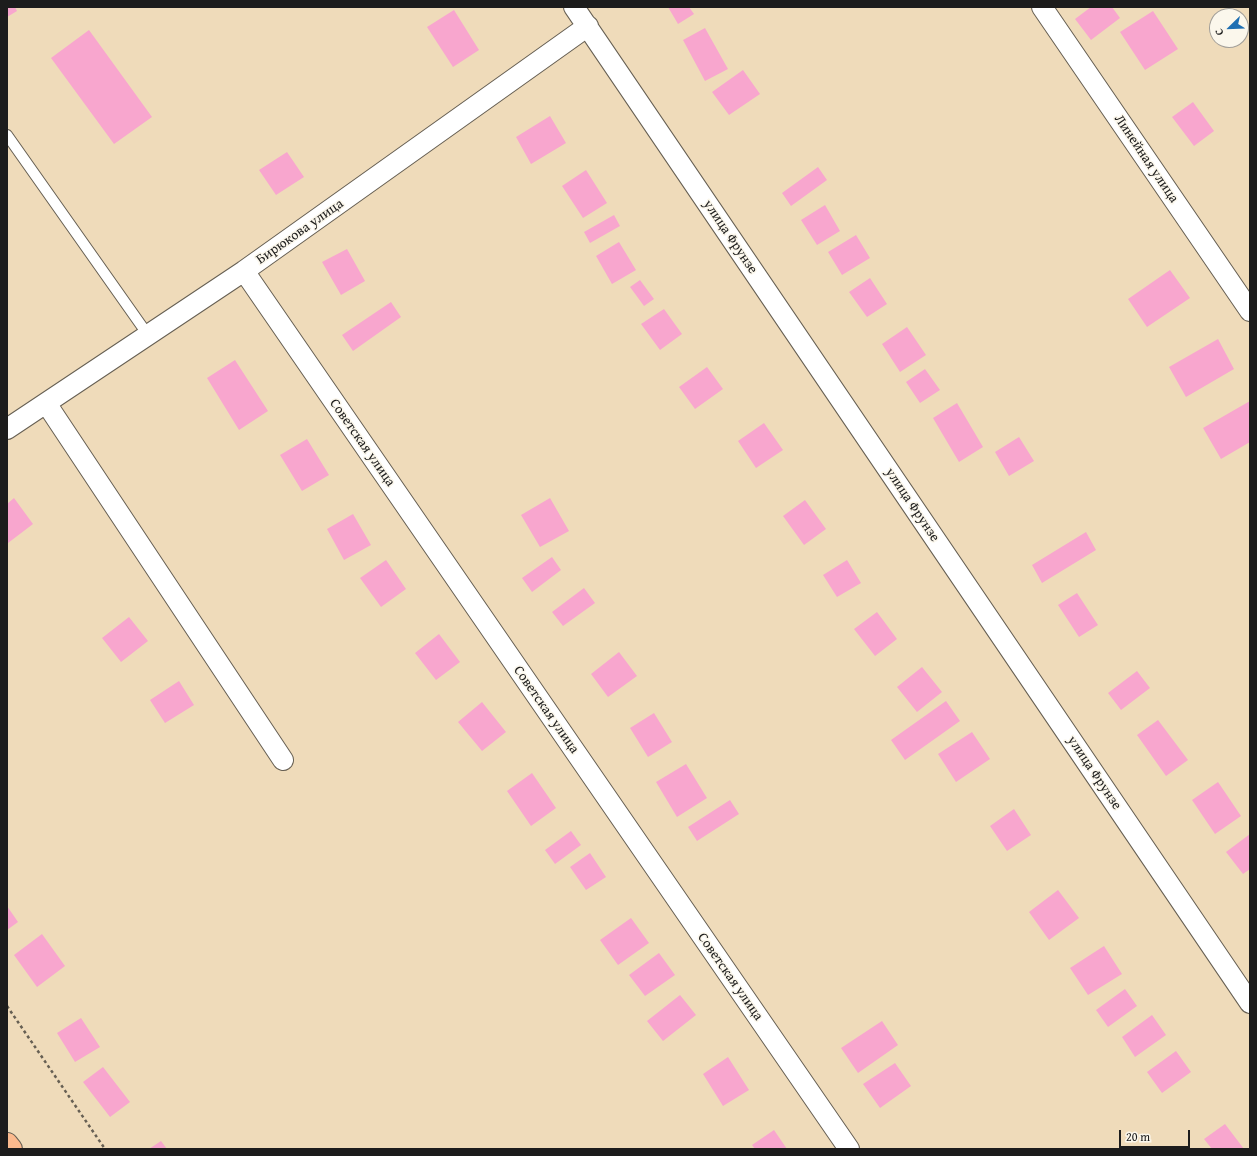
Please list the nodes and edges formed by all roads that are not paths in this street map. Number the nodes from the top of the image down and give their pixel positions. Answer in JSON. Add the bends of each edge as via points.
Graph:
{"nodes":[{"id":1,"x":574,"y":7,"type":"edge"},
{"id":2,"x":1042,"y":7,"type":"edge"},
{"id":3,"x":588,"y":26,"type":"junction"},
{"id":4,"x":7,"y":135,"type":"edge"},
{"id":5,"x":244,"y":271,"type":"junction"},
{"id":6,"x":1250,"y":311,"type":"edge"},
{"id":7,"x":148,"y":335,"type":"junction"},
{"id":8,"x":46,"y":403,"type":"junction"},
{"id":9,"x":8,"y":427,"type":"edge"},
{"id":10,"x":284,"y":760,"type":"dead end"},
{"id":11,"x":1250,"y":1003,"type":"edge"},
{"id":12,"x":7,"y":1144,"type":"edge"},
{"id":13,"x":11,"y":1149,"type":"edge"},
{"id":14,"x":849,"y":1149,"type":"edge"}],
"edges":[{"from":1,"to":3,"type":"street","name":"улица Фрунзе"},
{"from":2,"to":6,"type":"street","name":"Линейная улица"},
{"from":3,"to":5,"type":"street","name":"Бирюкова улица"},
{"from":3,"to":11,"type":"street","name":"улица Фрунзе"},
{"from":4,"to":7,"type":"lane"},
{"from":5,"to":7,"type":"street","name":"Бирюкова улица"},
{"from":5,"to":14,"type":"street","name":"Советская улица"},
{"from":7,"to":8,"type":"street","name":"Бирюкова улица"},
{"from":8,"to":9,"type":"street","name":"Бирюкова улица"},
{"from":8,"to":10,"type":"street"},
{"from":12,"to":13,"type":"main road"}]}
